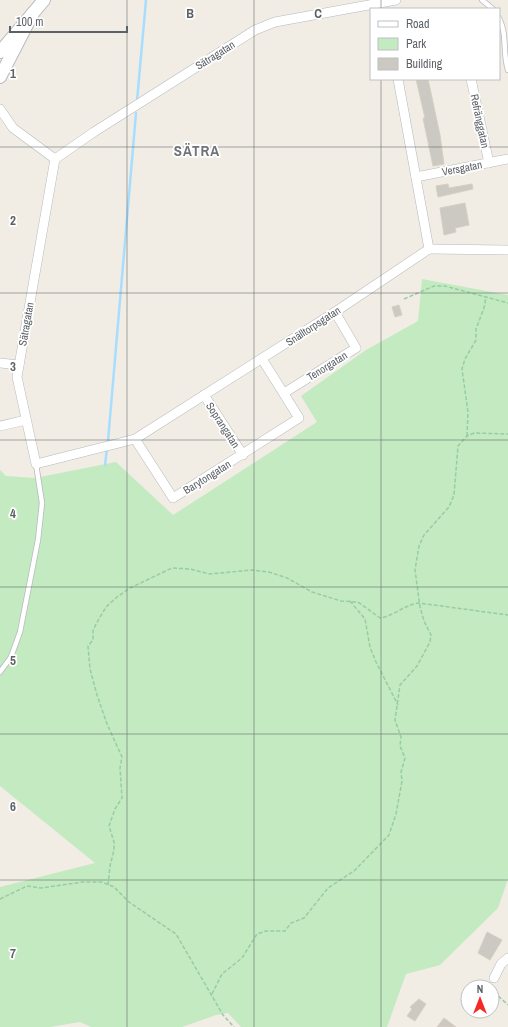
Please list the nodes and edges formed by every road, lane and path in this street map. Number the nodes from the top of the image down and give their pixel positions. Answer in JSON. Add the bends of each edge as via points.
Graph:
{"nodes":[{"id":1,"x":44,"y":0,"type":"edge"},
{"id":2,"x":396,"y":0,"type":"edge"},
{"id":3,"x":482,"y":0,"type":"edge"},
{"id":4,"x":385,"y":6,"type":"edge"},
{"id":5,"x":370,"y":8,"type":"edge"},
{"id":6,"x":371,"y":8,"type":"edge"},
{"id":7,"x":492,"y":8,"type":"edge"},
{"id":8,"x":33,"y":13,"type":"junction"},
{"id":9,"x":500,"y":20,"type":"edge"},
{"id":10,"x":0,"y":52,"type":"edge"},
{"id":11,"x":508,"y":70,"type":"edge"},
{"id":12,"x":0,"y":77,"type":"edge"},
{"id":13,"x":398,"y":80,"type":"edge"},
{"id":14,"x":471,"y":80,"type":"edge"},
{"id":15,"x":0,"y":109,"type":"edge"},
{"id":16,"x":0,"y":124,"type":"edge"},
{"id":17,"x":13,"y":128,"type":"junction"},
{"id":18,"x":54,"y":159,"type":"junction"},
{"id":19,"x":508,"y":159,"type":"edge"},
{"id":20,"x":489,"y":163,"type":"junction"},
{"id":21,"x":416,"y":178,"type":"junction"},
{"id":22,"x":429,"y":249,"type":"junction"},
{"id":23,"x":508,"y":250,"type":"edge"},
{"id":24,"x":486,"y":297,"type":"junction"},
{"id":25,"x":404,"y":299,"type":"dead end"},
{"id":26,"x":508,"y":303,"type":"edge"},
{"id":27,"x":335,"y":312,"type":"junction"},
{"id":28,"x":262,"y":358,"type":"junction"},
{"id":29,"x":0,"y":362,"type":"edge"},
{"id":30,"x":19,"y":365,"type":"junction"},
{"id":31,"x":284,"y":393,"type":"junction"},
{"id":32,"x":204,"y":395,"type":"junction"},
{"id":33,"x":26,"y":420,"type":"junction"},
{"id":34,"x":0,"y":426,"type":"edge"},
{"id":35,"x":508,"y":434,"type":"edge"},
{"id":36,"x":467,"y":436,"type":"junction"},
{"id":37,"x":135,"y":439,"type":"junction"},
{"id":38,"x":243,"y":454,"type":"junction"},
{"id":39,"x":36,"y":464,"type":"junction"},
{"id":40,"x":350,"y":601,"type":"junction"},
{"id":41,"x":419,"y":603,"type":"junction"},
{"id":42,"x":508,"y":615,"type":"edge"},
{"id":43,"x":0,"y":672,"type":"edge"},
{"id":44,"x":398,"y":705,"type":"junction"},
{"id":45,"x":108,"y":885,"type":"junction"},
{"id":46,"x":0,"y":899,"type":"edge"},
{"id":47,"x":508,"y":958,"type":"edge"},
{"id":48,"x":494,"y":978,"type":"joint"},
{"id":49,"x":212,"y":994,"type":"junction"},
{"id":50,"x":508,"y":1005,"type":"edge"},
{"id":51,"x":234,"y":1027,"type":"edge"}],
"edges":[{"from":1,"to":8,"type":"main road"},
{"from":2,"to":4,"type":"street","name":"Sätragatan"},
{"from":3,"to":7,"type":"lane"},
{"from":4,"to":6,"type":"street","name":"Sätragatan"},
{"from":5,"to":18,"type":"street","name":"Sätragatan","via":[[275,22],[255,30]]},
{"from":8,"to":10,"type":"main road"},
{"from":8,"to":12,"type":"main road"},
{"from":9,"to":11,"type":"lane","via":[[505,30],[505,59]]},
{"from":13,"to":21,"type":"street"},
{"from":14,"to":20,"type":"street","name":"Refränggatan"},
{"from":15,"to":17,"type":"street"},
{"from":16,"to":17,"type":"street"},
{"from":17,"to":18,"type":"street"},
{"from":18,"to":30,"type":"street","name":"Sätragatan"},
{"from":19,"to":20,"type":"street","name":"Versgatan"},
{"from":20,"to":21,"type":"street","name":"Versgatan"},
{"from":21,"to":22,"type":"street"},
{"from":22,"to":23,"type":"street"},
{"from":22,"to":27,"type":"street","name":"Snälltorpsgatan"},
{"from":24,"to":25,"type":"path","via":[[445,286],[434,286]]},
{"from":24,"to":26,"type":"path"},
{"from":24,"to":36,"type":"path","via":[[476,329],[476,340],[462,369],[468,412]]},
{"from":27,"to":28,"type":"street","name":"Snälltorpsgatan"},
{"from":27,"to":31,"type":"street","name":"Tenorgatan","via":[[356,348]]},
{"from":28,"to":31,"type":"street"},
{"from":28,"to":32,"type":"street","name":"Snälltorpsgatan"},
{"from":29,"to":30,"type":"street"},
{"from":30,"to":33,"type":"street","name":"Sätragatan","via":[[17,377]]},
{"from":31,"to":38,"type":"street","name":"Barytongatan","via":[[299,418]]},
{"from":32,"to":37,"type":"street","name":"Snälltorpsgatan"},
{"from":32,"to":38,"type":"street","name":"Soprangatan"},
{"from":33,"to":34,"type":"street"},
{"from":33,"to":39,"type":"street","name":"Sätragatan"},
{"from":35,"to":36,"type":"path","via":[[474,433]]},
{"from":36,"to":41,"type":"path","via":[[458,446],[454,495],[448,507],[424,535],[419,546],[415,570]]},
{"from":37,"to":38,"type":"street","name":"Barytongatan","via":[[173,498]]},
{"from":37,"to":39,"type":"street","name":"Snälltorpsgatan"},
{"from":39,"to":43,"type":"lane","via":[[42,503],[38,540],[20,632],[11,657]]},
{"from":40,"to":41,"type":"path","via":[[358,602],[380,618]]},
{"from":40,"to":44,"type":"path","via":[[365,619],[370,647]]},
{"from":40,"to":45,"type":"path","via":[[341,601],[312,592],[300,584],[269,572],[252,570],[210,574],[172,568],[130,588],[106,607],[93,631],[93,640],[88,646],[90,669],[99,702],[122,757],[122,798],[115,809],[110,826],[114,850]]},
{"from":41,"to":42,"type":"path"},
{"from":41,"to":44,"type":"path","via":[[431,635],[430,642],[412,673],[400,686]]},
{"from":44,"to":49,"type":"path","via":[[396,720],[400,731],[400,746],[405,758],[396,814],[389,835],[354,871],[328,888],[304,918],[291,923],[285,931],[266,931],[257,934],[242,958],[222,974]]},
{"from":45,"to":46,"type":"path","via":[[102,882],[83,882],[41,888],[27,886]]},
{"from":45,"to":49,"type":"path","via":[[176,934]]},
{"from":47,"to":48,"type":"street","via":[[500,964]]},
{"from":48,"to":50,"type":"path","via":[[494,992]]},
{"from":49,"to":51,"type":"path","via":[[223,1015]]}]}
